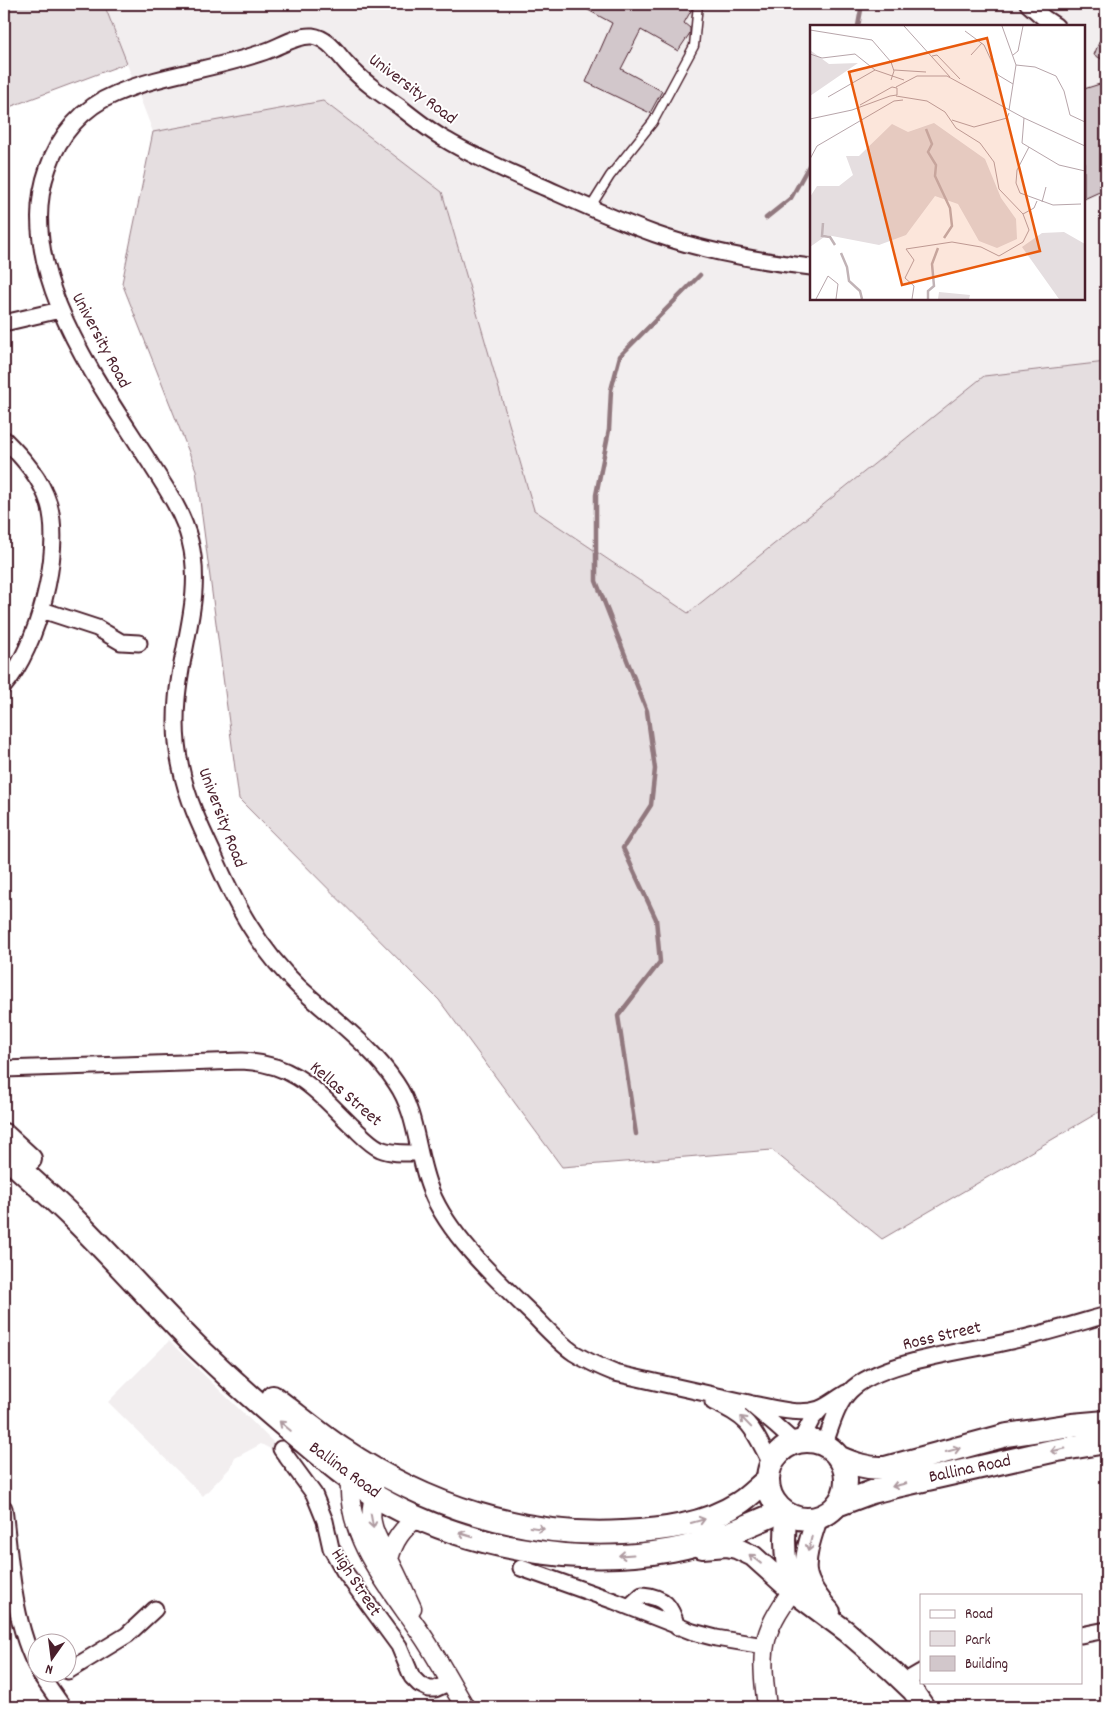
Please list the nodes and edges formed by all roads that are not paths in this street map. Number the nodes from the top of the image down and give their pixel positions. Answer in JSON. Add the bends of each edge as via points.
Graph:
{"nodes":[{"id":1,"x":698,"y":4,"type":"edge"},
{"id":2,"x":1028,"y":4,"type":"edge"},
{"id":3,"x":1054,"y":25,"type":"edge"},
{"id":4,"x":590,"y":208,"type":"junction"},
{"id":5,"x":810,"y":266,"type":"edge"},
{"id":6,"x":60,"y":310,"type":"junction"},
{"id":7,"x":4,"y":323,"type":"edge"},
{"id":8,"x":4,"y":439,"type":"edge"},
{"id":9,"x":42,"y":610,"type":"junction"},
{"id":10,"x":138,"y":643,"type":"dead end"},
{"id":11,"x":5,"y":682,"type":"edge"},
{"id":12,"x":4,"y":1069,"type":"edge"},
{"id":13,"x":4,"y":1135,"type":"edge"},
{"id":14,"x":418,"y":1153,"type":"junction"},
{"id":15,"x":4,"y":1154,"type":"edge"},
{"id":16,"x":1106,"y":1315,"type":"edge"},
{"id":17,"x":674,"y":1387,"type":"junction"},
{"id":18,"x":849,"y":1392,"type":"junction"},
{"id":19,"x":749,"y":1404,"type":"junction"},
{"id":20,"x":822,"y":1409,"type":"junction"},
{"id":21,"x":1106,"y":1422,"type":"edge"},
{"id":22,"x":1106,"y":1442,"type":"edge"},
{"id":23,"x":797,"y":1443,"type":"junction"},
{"id":24,"x":281,"y":1449,"type":"dead end"},
{"id":25,"x":344,"y":1450,"type":"junction"},
{"id":26,"x":831,"y":1451,"type":"junction"},
{"id":27,"x":770,"y":1471,"type":"junction"},
{"id":28,"x":350,"y":1479,"type":"junction"},
{"id":29,"x":373,"y":1495,"type":"junction"},
{"id":30,"x":837,"y":1505,"type":"junction"},
{"id":31,"x":4,"y":1508,"type":"edge"},
{"id":32,"x":785,"y":1512,"type":"junction"},
{"id":33,"x":418,"y":1517,"type":"junction"},
{"id":34,"x":817,"y":1518,"type":"junction"},
{"id":35,"x":675,"y":1550,"type":"junction"},
{"id":36,"x":389,"y":1559,"type":"junction"},
{"id":37,"x":521,"y":1568,"type":"dead end"},
{"id":38,"x":806,"y":1572,"type":"junction"},
{"id":39,"x":792,"y":1591,"type":"junction"},
{"id":40,"x":155,"y":1609,"type":"dead end"},
{"id":41,"x":1106,"y":1630,"type":"edge"},
{"id":42,"x":846,"y":1631,"type":"junction"},
{"id":43,"x":1082,"y":1635,"type":"edge"},
{"id":44,"x":426,"y":1641,"type":"junction"},
{"id":45,"x":28,"y":1645,"type":"edge"},
{"id":46,"x":764,"y":1646,"type":"junction"},
{"id":47,"x":78,"y":1665,"type":"edge"},
{"id":48,"x":920,"y":1673,"type":"edge"},
{"id":49,"x":450,"y":1682,"type":"junction"},
{"id":50,"x":904,"y":1682,"type":"junction"},
{"id":51,"x":47,"y":1684,"type":"edge"},
{"id":52,"x":63,"y":1707,"type":"edge"},
{"id":53,"x":465,"y":1707,"type":"edge"},
{"id":54,"x":767,"y":1707,"type":"edge"},
{"id":55,"x":924,"y":1707,"type":"edge"}],
"edges":[{"from":1,"to":4,"type":"lane","via":[[694,46],[652,122],[606,181]]},
{"from":2,"to":3,"type":"street"},
{"from":4,"to":5,"type":"street","name":"University Road","via":[[683,244],[744,258]]},
{"from":4,"to":6,"type":"street","name":"University Road","via":[[442,138],[367,83],[325,40],[308,36],[255,55],[108,96],[69,128],[54,151],[44,176],[41,201],[43,255]]},
{"from":6,"to":7,"type":"street"},
{"from":6,"to":14,"type":"street","name":"University Road","via":[[86,361],[167,490],[190,541],[194,601],[177,699],[177,730],[180,762],[198,821],[249,927],[296,984],[375,1055],[399,1087],[414,1118]]},
{"from":8,"to":9,"type":"street","via":[[38,477],[49,505],[53,530]]},
{"from":9,"to":10,"type":"street","via":[[97,628],[121,642]]},
{"from":9,"to":11,"type":"street","via":[[22,659]]},
{"from":12,"to":14,"type":"street","name":"Kellas Street","via":[[261,1062],[280,1067],[298,1077],[369,1142],[381,1149]]},
{"from":13,"to":25,"type":"main road","name":"Ballina Road","via":[[121,1248],[223,1354],[316,1431]]},
{"from":14,"to":17,"type":"street","via":[[432,1195],[453,1231],[500,1283],[568,1349],[615,1373]]},
{"from":28,"to":15,"type":"main road","name":"Ballina Road","one_way":true,"via":[[244,1391],[196,1346],[75,1220]]},
{"from":16,"to":18,"type":"street","name":"Ross Street","via":[[1012,1341],[885,1370],[867,1378]]},
{"from":17,"to":19,"type":"street"},
{"from":27,"to":17,"type":"street","one_way":true,"via":[[756,1433],[744,1418],[724,1406]]},
{"from":18,"to":20,"type":"street"},
{"from":18,"to":26,"type":"street","name":"Ross Street","via":[[833,1421]]},
{"from":19,"to":20,"type":"street","via":[[798,1412]]},
{"from":19,"to":23,"type":"street"},
{"from":20,"to":23,"type":"street"},
{"from":26,"to":21,"type":"main road","name":"Ballina Road","one_way":true,"via":[[858,1465],[885,1468],[1007,1435]]},
{"from":22,"to":30,"type":"main road","name":"Ballina Road","one_way":true,"via":[[892,1487]]},
{"from":23,"to":26,"type":"main road","via":[[812,1442]]},
{"from":23,"to":27,"type":"main road","via":[[778,1453]]},
{"from":24,"to":49,"type":"street","name":"High Street","via":[[314,1494],[331,1548],[399,1646],[412,1677],[429,1689]]},
{"from":25,"to":27,"type":"main road","name":"Ballina Road","one_way":true,"via":[[401,1483],[489,1518],[512,1524],[594,1533],[640,1531],[713,1517],[741,1502]]},
{"from":25,"to":29,"type":"street","via":[[374,1482]]},
{"from":26,"to":30,"type":"main road","via":[[844,1469],[846,1482]]},
{"from":27,"to":32,"type":"main road","via":[[771,1497]]},
{"from":28,"to":29,"type":"main road","name":"Ballina Road"},
{"from":28,"to":44,"type":"street","via":[[352,1512],[357,1530],[391,1592]]},
{"from":29,"to":33,"type":"main road","name":"Ballina Road"},
{"from":29,"to":36,"type":"street","one_way":true,"via":[[372,1524]]},
{"from":30,"to":34,"type":"main road"},
{"from":31,"to":45,"type":"street","via":[[16,1598]]},
{"from":32,"to":34,"type":"main road","via":[[801,1519]]},
{"from":32,"to":35,"type":"main road","name":"Ballina Road"},
{"from":32,"to":39,"type":"main road","via":[[784,1545]]},
{"from":35,"to":33,"type":"main road","name":"Ballina Road","one_way":true,"via":[[601,1556],[551,1554],[504,1546]]},
{"from":33,"to":36,"type":"street","via":[[401,1530]]},
{"from":34,"to":38,"type":"main road","one_way":true},
{"from":39,"to":35,"type":"main road","one_way":true,"via":[[753,1556],[736,1548],[715,1546]]},
{"from":36,"to":44,"type":"street"},
{"from":37,"to":46,"type":"street","via":[[677,1626],[716,1638]]},
{"from":38,"to":39,"type":"street"},
{"from":38,"to":42,"type":"main road","via":[[815,1591]]},
{"from":39,"to":42,"type":"main road"},
{"from":39,"to":46,"type":"street","via":[[771,1623]]},
{"from":40,"to":47,"type":"street","via":[[127,1636]]},
{"from":41,"to":43,"type":"street"},
{"from":42,"to":50,"type":"main road"},
{"from":44,"to":49,"type":"street"},
{"from":46,"to":54,"type":"street","via":[[762,1665]]},
{"from":48,"to":50,"type":"street"},
{"from":49,"to":53,"type":"street"},
{"from":50,"to":55,"type":"main road"},
{"from":51,"to":52,"type":"street"}]}
